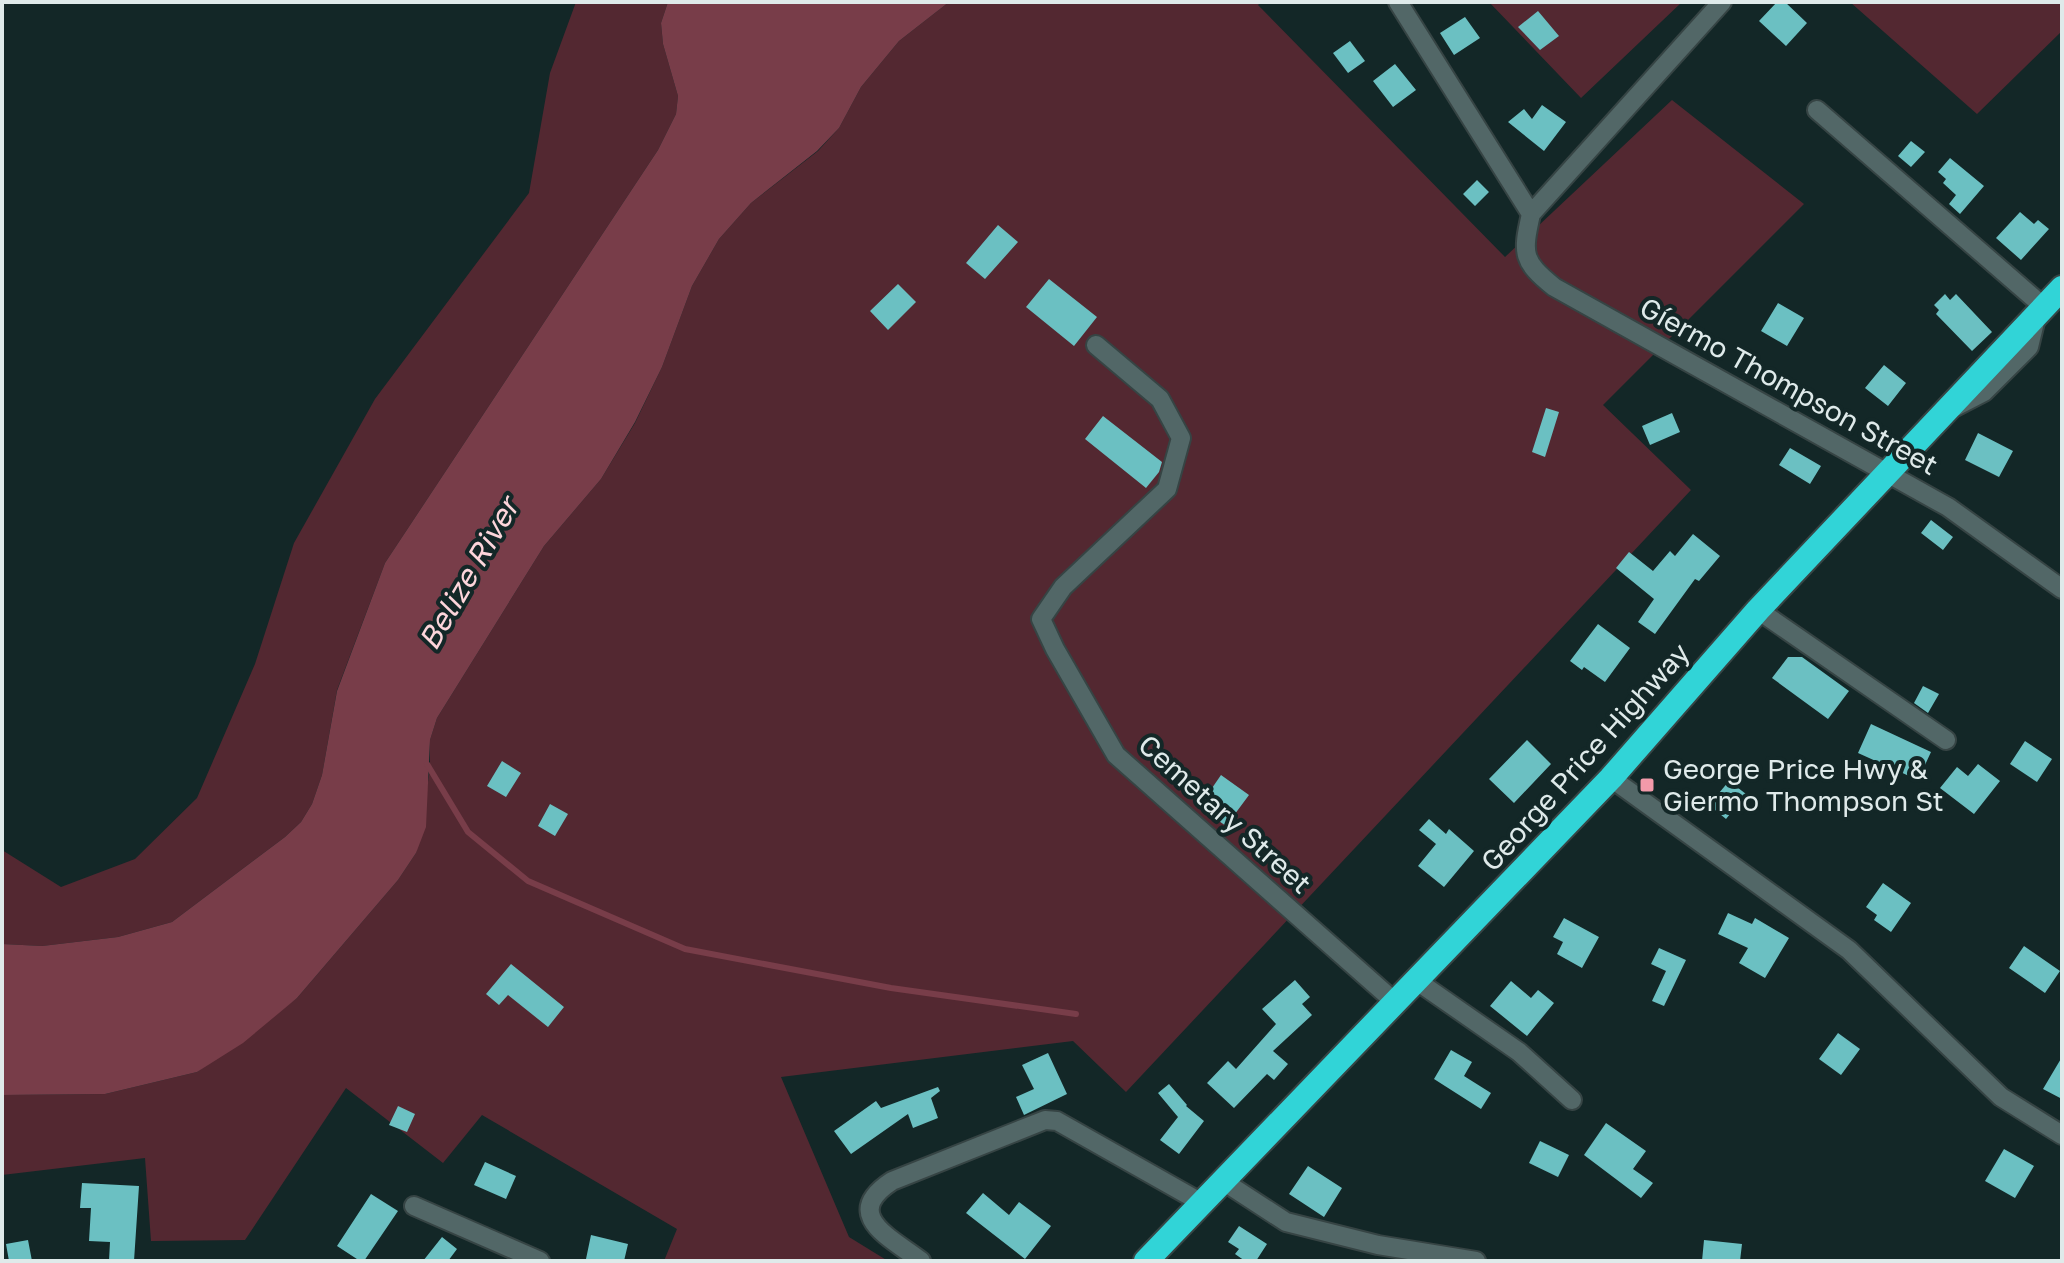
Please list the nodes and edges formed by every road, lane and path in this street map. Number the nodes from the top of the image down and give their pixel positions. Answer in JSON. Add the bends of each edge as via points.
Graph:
{"nodes":[{"id":1,"x":1398,"y":2,"type":"edge"},
{"id":2,"x":1722,"y":2,"type":"edge"},
{"id":3,"x":1817,"y":110,"type":"dead end"},
{"id":4,"x":1531,"y":214,"type":"junction"},
{"id":5,"x":2062,"y":288,"type":"edge"},
{"id":6,"x":2040,"y":310,"type":"junction"},
{"id":7,"x":1096,"y":345,"type":"dead end"},
{"id":8,"x":1886,"y":472,"type":"junction"},
{"id":9,"x":2062,"y":589,"type":"edge"},
{"id":10,"x":1758,"y":610,"type":"junction"},
{"id":11,"x":1946,"y":740,"type":"dead end"},
{"id":12,"x":1611,"y":778,"type":"junction"},
{"id":13,"x":1417,"y":981,"type":"junction"},
{"id":14,"x":1396,"y":1003,"type":"junction"},
{"id":15,"x":1572,"y":1100,"type":"dead end"},
{"id":16,"x":2062,"y":1135,"type":"edge"},
{"id":17,"x":1223,"y":1181,"type":"junction"},
{"id":18,"x":1202,"y":1203,"type":"junction"},
{"id":19,"x":414,"y":1206,"type":"dead end"},
{"id":20,"x":540,"y":1261,"type":"edge"},
{"id":21,"x":921,"y":1261,"type":"edge"},
{"id":22,"x":1146,"y":1261,"type":"edge"},
{"id":23,"x":1476,"y":1261,"type":"edge"}],
"edges":[{"from":1,"to":4,"type":"street"},
{"from":2,"to":4,"type":"street"},
{"from":3,"to":6,"type":"street"},
{"from":4,"to":8,"type":"street","name":"Gíermo Thompson Street","via":[[1526,254],[1532,269],[1554,287]]},
{"from":5,"to":6,"type":"highway","name":"George Price Highway"},
{"from":6,"to":8,"type":"highway","name":"George Price Highway"},
{"from":7,"to":14,"type":"street","name":"Cemetary Street","via":[[1160,399],[1181,438],[1167,489],[1063,587],[1041,619],[1116,755]]},
{"from":8,"to":9,"type":"street","name":"Gíermo Thompson Street","via":[[1948,507]]},
{"from":8,"to":10,"type":"highway","name":"George Price Highway"},
{"from":10,"to":11,"type":"street"},
{"from":10,"to":12,"type":"highway","name":"George Price Highway"},
{"from":12,"to":13,"type":"highway","name":"George Price Highway"},
{"from":12,"to":16,"type":"street","via":[[1849,950],[2001,1097]]},
{"from":13,"to":14,"type":"highway","name":"George Price Highway"},
{"from":13,"to":15,"type":"street","via":[[1519,1052]]},
{"from":14,"to":17,"type":"highway","name":"George Price Highway"},
{"from":17,"to":18,"type":"highway","name":"George Price Highway"},
{"from":17,"to":23,"type":"street","via":[[1286,1222],[1378,1245]]},
{"from":18,"to":21,"type":"street","via":[[1057,1121],[1045,1120],[876,1191],[869,1216]]},
{"from":18,"to":22,"type":"highway","name":"George Price Highway"},
{"from":19,"to":20,"type":"street"}]}
